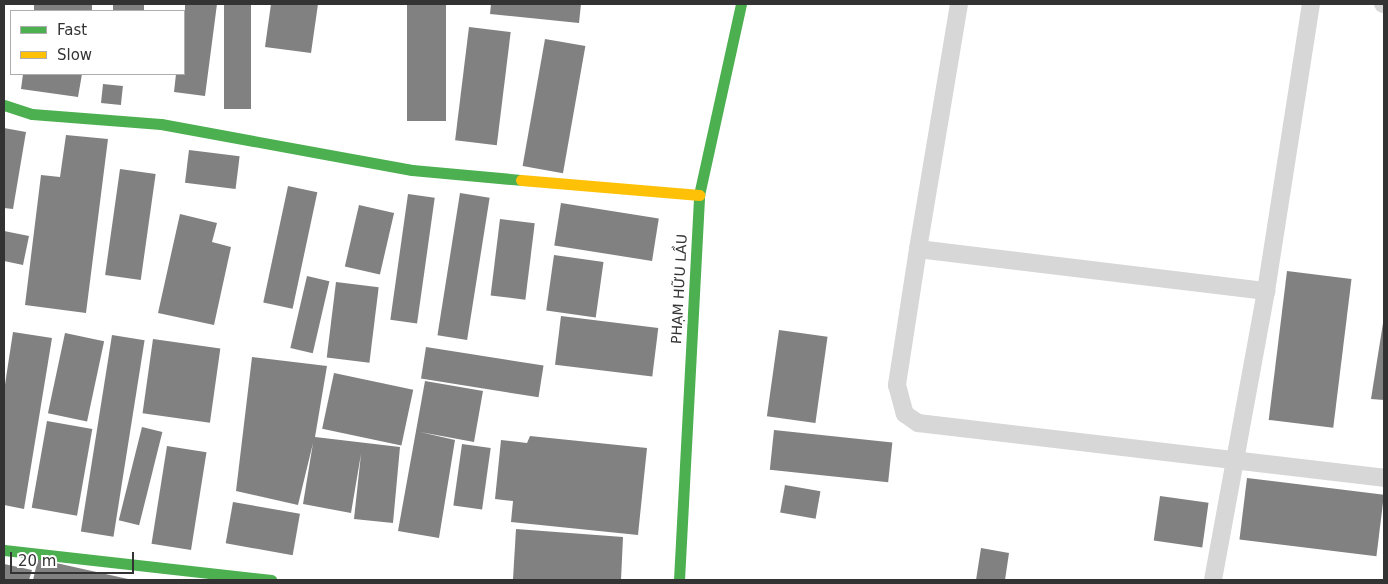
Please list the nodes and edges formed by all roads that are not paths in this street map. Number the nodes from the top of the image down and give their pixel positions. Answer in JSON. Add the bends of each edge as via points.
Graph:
{"nodes":[{"id":1,"x":741,"y":4,"type":"edge"},
{"id":2,"x":959,"y":4,"type":"edge"},
{"id":3,"x":1311,"y":4,"type":"edge"},
{"id":4,"x":4,"y":105,"type":"edge"},
{"id":5,"x":699,"y":195,"type":"junction"},
{"id":6,"x":918,"y":249,"type":"junction"},
{"id":7,"x":1266,"y":291,"type":"junction"},
{"id":8,"x":1234,"y":460,"type":"junction"},
{"id":9,"x":1384,"y":478,"type":"edge"},
{"id":10,"x":4,"y":550,"type":"edge"},
{"id":11,"x":271,"y":580,"type":"edge"},
{"id":12,"x":679,"y":580,"type":"edge"},
{"id":13,"x":1213,"y":580,"type":"edge"}],
"edges":[{"from":1,"to":5,"type":"street","name":"PHẠM HỮU LẦU"},
{"from":2,"to":6,"type":"lane"},
{"from":3,"to":7,"type":"lane"},
{"from":4,"to":5,"type":"street","via":[[32,114],[161,124],[412,170]]},
{"from":5,"to":12,"type":"street","name":"PHẠM HỮU LẦU"},
{"from":6,"to":7,"type":"lane"},
{"from":6,"to":8,"type":"lane","via":[[897,385],[905,414],[918,423]]},
{"from":7,"to":8,"type":"lane"},
{"from":8,"to":9,"type":"lane"},
{"from":8,"to":13,"type":"lane"},
{"from":10,"to":11,"type":"street"}]}
